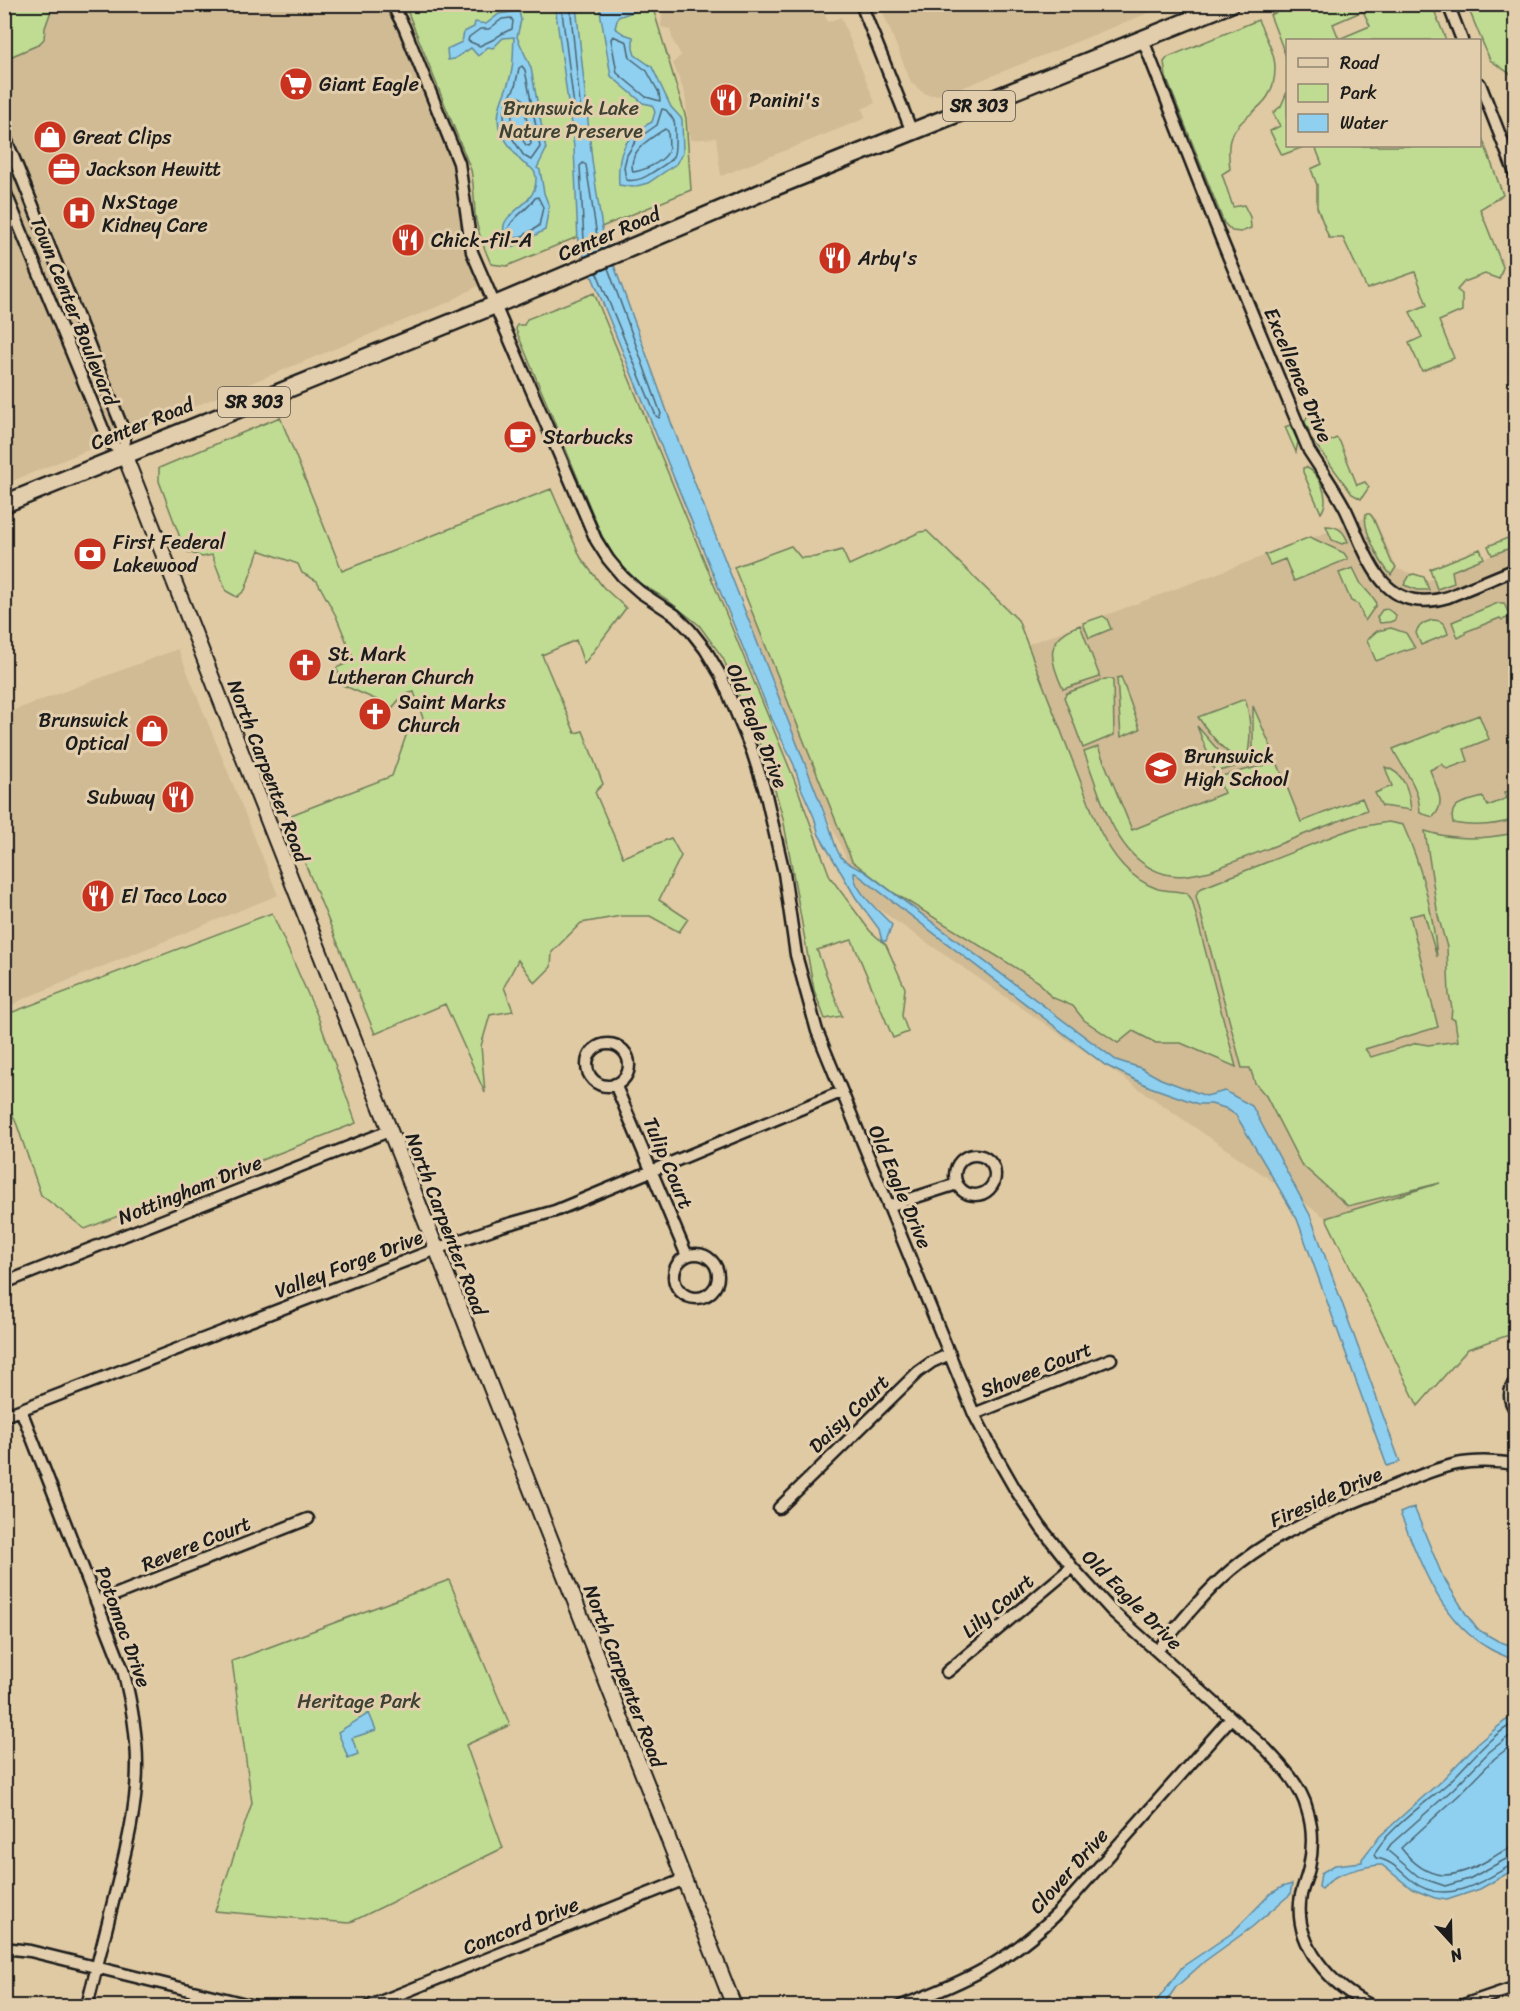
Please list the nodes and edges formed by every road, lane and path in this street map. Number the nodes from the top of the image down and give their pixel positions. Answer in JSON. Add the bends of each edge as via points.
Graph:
{"nodes":[{"id":1,"x":392,"y":4,"type":"edge"},
{"id":2,"x":861,"y":4,"type":"edge"},
{"id":3,"x":1230,"y":4,"type":"edge"},
{"id":4,"x":1448,"y":4,"type":"edge"},
{"id":5,"x":1462,"y":39,"type":"edge"},
{"id":6,"x":1143,"y":40,"type":"junction"},
{"id":7,"x":1481,"y":89,"type":"edge"},
{"id":8,"x":912,"y":132,"type":"junction"},
{"id":9,"x":4,"y":134,"type":"edge"},
{"id":10,"x":1515,"y":176,"type":"edge"},
{"id":11,"x":4,"y":189,"type":"edge"},
{"id":12,"x":495,"y":305,"type":"junction"},
{"id":13,"x":124,"y":454,"type":"junction"},
{"id":14,"x":4,"y":504,"type":"edge"},
{"id":15,"x":1515,"y":569,"type":"edge"},
{"id":16,"x":615,"y":1084,"type":"dead end"},
{"id":17,"x":841,"y":1092,"type":"junction"},
{"id":18,"x":389,"y":1131,"type":"junction"},
{"id":19,"x":651,"y":1170,"type":"junction"},
{"id":20,"x":957,"y":1184,"type":"dead end"},
{"id":21,"x":888,"y":1206,"type":"junction"},
{"id":22,"x":435,"y":1250,"type":"junction"},
{"id":23,"x":687,"y":1256,"type":"junction"},
{"id":24,"x":4,"y":1283,"type":"edge"},
{"id":25,"x":950,"y":1354,"type":"junction"},
{"id":26,"x":1111,"y":1359,"type":"dead end"},
{"id":27,"x":1515,"y":1380,"type":"edge"},
{"id":28,"x":21,"y":1410,"type":"junction"},
{"id":29,"x":1515,"y":1410,"type":"edge"},
{"id":30,"x":975,"y":1414,"type":"junction"},
{"id":31,"x":4,"y":1416,"type":"edge"},
{"id":32,"x":1515,"y":1464,"type":"edge"},
{"id":33,"x":779,"y":1508,"type":"dead end"},
{"id":34,"x":308,"y":1519,"type":"dead end"},
{"id":35,"x":1072,"y":1567,"type":"junction"},
{"id":36,"x":97,"y":1602,"type":"junction"},
{"id":37,"x":1157,"y":1651,"type":"junction"},
{"id":38,"x":947,"y":1672,"type":"dead end"},
{"id":39,"x":1231,"y":1718,"type":"junction"},
{"id":40,"x":685,"y":1879,"type":"junction"},
{"id":41,"x":4,"y":1948,"type":"edge"},
{"id":42,"x":97,"y":1967,"type":"junction"},
{"id":43,"x":1515,"y":1987,"type":"edge"},
{"id":44,"x":87,"y":2007,"type":"edge"},
{"id":45,"x":254,"y":2007,"type":"edge"},
{"id":46,"x":370,"y":2007,"type":"edge"},
{"id":47,"x":734,"y":2007,"type":"edge"},
{"id":48,"x":901,"y":2007,"type":"edge"},
{"id":49,"x":1372,"y":2007,"type":"edge"},
{"id":50,"x":1461,"y":2007,"type":"edge"}],
"edges":[{"from":1,"to":12,"type":"street","name":"Old Eagle Drive","via":[[459,164],[472,252]]},
{"from":2,"to":8,"type":"street"},
{"from":3,"to":6,"type":"main road","name":"Center Road","number":"SR 303"},
{"from":4,"to":5,"type":"street"},
{"from":6,"to":8,"type":"main road","name":"Center Road","number":"SR 303"},
{"from":6,"to":15,"type":"street","name":"Excellence Drive","via":[[1309,451],[1346,510],[1374,571],[1395,593],[1421,601],[1448,597]]},
{"from":7,"to":10,"type":"street"},
{"from":8,"to":12,"type":"main road","name":"Center Road","number":"SR 303"},
{"from":9,"to":13,"type":"street","name":"Town Center Boulevard","via":[[125,434]]},
{"from":11,"to":13,"type":"street","name":"Town Center Boulevard","via":[[108,441]]},
{"from":12,"to":13,"type":"main road","name":"Center Road","number":"SR 303"},
{"from":12,"to":17,"type":"street","name":"Old Eagle Drive","via":[[608,560],[640,592],[690,630],[721,676],[765,791],[805,994]]},
{"from":13,"to":14,"type":"main road","name":"Center Road","number":"SR 303"},
{"from":13,"to":18,"type":"street","name":"North Carpenter Road"},
{"from":16,"to":19,"type":"street","name":"Tulip Court"},
{"from":17,"to":19,"type":"street","name":"Valley Forge Drive"},
{"from":17,"to":21,"type":"street","name":"Old Eagle Drive"},
{"from":18,"to":22,"type":"street","name":"North Carpenter Road"},
{"from":18,"to":24,"type":"street","name":"Nottingham Drive"},
{"from":19,"to":22,"type":"street","name":"Valley Forge Drive","via":[[555,1211]]},
{"from":19,"to":23,"type":"street","name":"Tulip Court"},
{"from":20,"to":21,"type":"street"},
{"from":21,"to":25,"type":"street","name":"Old Eagle Drive"},
{"from":22,"to":28,"type":"street","name":"Valley Forge Drive"},
{"from":22,"to":40,"type":"street","name":"North Carpenter Road"},
{"from":23,"to":23,"type":"street","via":[[677,1267],[675,1281],[689,1297],[703,1297],[715,1288],[717,1268],[708,1258]]},
{"from":25,"to":30,"type":"street","name":"Old Eagle Drive"},
{"from":25,"to":33,"type":"street","name":"Daisy Court","via":[[918,1372]]},
{"from":26,"to":30,"type":"street","name":"Shovee Court"},
{"from":27,"to":29,"type":"street","via":[[1509,1396]]},
{"from":28,"to":31,"type":"street","name":"Valley Forge Drive"},
{"from":28,"to":36,"type":"street","name":"Potomac Drive"},
{"from":30,"to":35,"type":"street","name":"Old Eagle Drive","via":[[1015,1489]]},
{"from":32,"to":37,"type":"street","name":"Fireside Drive","via":[[1482,1461],[1435,1470],[1290,1530],[1230,1571],[1204,1595]]},
{"from":34,"to":36,"type":"street","name":"Revere Court"},
{"from":35,"to":37,"type":"street","name":"Old Eagle Drive","via":[[1112,1611]]},
{"from":35,"to":38,"type":"street","name":"Lily Court"},
{"from":36,"to":42,"type":"street","name":"Potomac Drive","via":[[126,1681],[137,1765],[130,1832]]},
{"from":37,"to":39,"type":"street","name":"Old Eagle Drive"},
{"from":39,"to":48,"type":"street","name":"Clover Drive","via":[[1034,1935],[986,1970]]},
{"from":39,"to":49,"type":"street","name":"Old Eagle Drive","via":[[1282,1766],[1307,1808],[1311,1850],[1299,1907],[1304,1935],[1314,1956],[1338,1985]]},
{"from":40,"to":46,"type":"street","name":"Concord Drive"},
{"from":40,"to":47,"type":"street","name":"North Carpenter Road"},
{"from":41,"to":42,"type":"street"},
{"from":42,"to":44,"type":"street","name":"Potomac Drive"},
{"from":42,"to":45,"type":"street"},
{"from":43,"to":50,"type":"street"}]}
